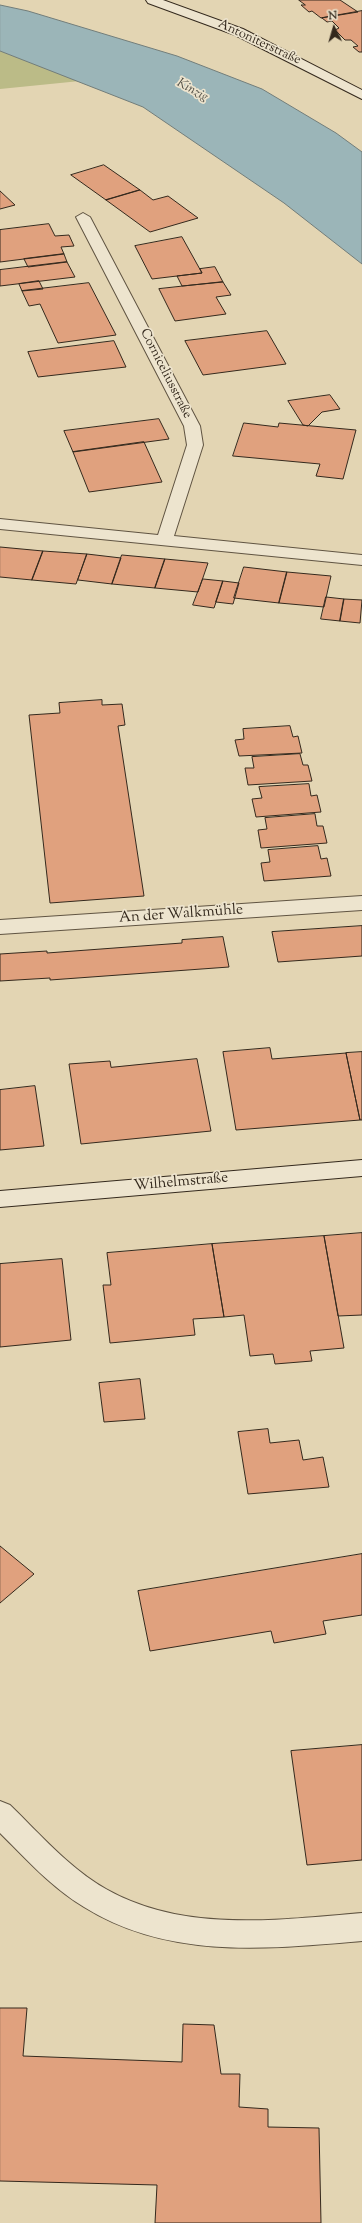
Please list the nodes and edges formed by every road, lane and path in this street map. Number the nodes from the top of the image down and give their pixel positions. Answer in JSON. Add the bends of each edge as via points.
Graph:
{"nodes":[{"id":1,"x":152,"y":0,"type":"edge"},
{"id":2,"x":362,"y":95,"type":"edge"},
{"id":3,"x":83,"y":217,"type":"dead end"},
{"id":4,"x":0,"y":524,"type":"edge"},
{"id":5,"x":165,"y":539,"type":"junction"},
{"id":6,"x":362,"y":560,"type":"edge"},
{"id":7,"x":362,"y":903,"type":"edge"},
{"id":8,"x":0,"y":927,"type":"edge"},
{"id":9,"x":362,"y":1168,"type":"edge"},
{"id":10,"x":0,"y":1199,"type":"edge"},
{"id":11,"x":0,"y":1814,"type":"edge"},
{"id":12,"x":362,"y":1927,"type":"edge"}],
"edges":[{"from":1,"to":2,"type":"street","name":"Antoniterstraße","via":[[239,32]]},
{"from":3,"to":5,"type":"street","name":"Corniceliusstraße","via":[[192,426],[194,445]]},
{"from":4,"to":5,"type":"street"},
{"from":5,"to":6,"type":"street"},
{"from":7,"to":8,"type":"street","name":"An der Walkmühle"},
{"from":9,"to":10,"type":"street","name":"Wilhelmstraße"},
{"from":11,"to":12,"type":"street","via":[[58,1869],[95,1898],[135,1919],[179,1930],[252,1935]]}]}
